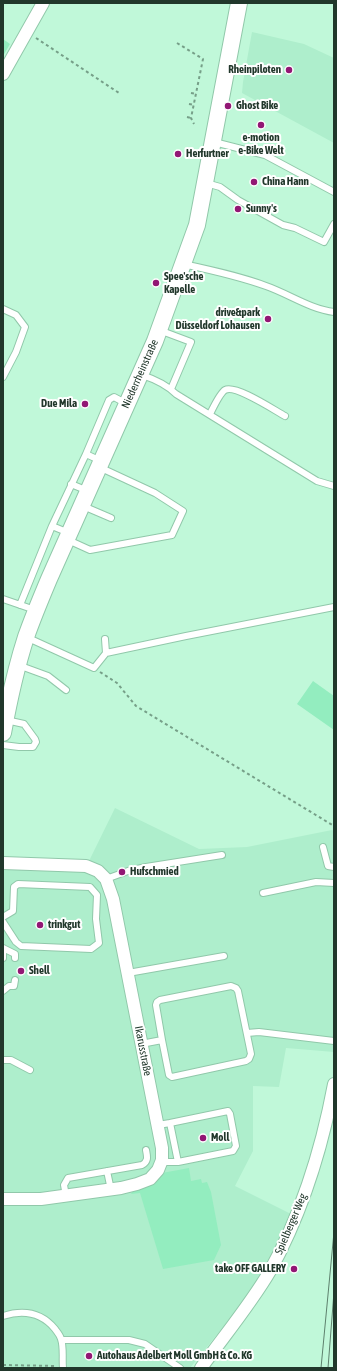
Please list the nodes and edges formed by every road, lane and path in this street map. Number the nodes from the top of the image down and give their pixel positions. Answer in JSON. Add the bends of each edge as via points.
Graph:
{"nodes":[{"id":1,"x":43,"y":3,"type":"edge"},
{"id":2,"x":239,"y":3,"type":"edge"},
{"id":3,"x":26,"y":32,"type":"junction"},
{"id":4,"x":177,"y":43,"type":"dead end"},
{"id":5,"x":3,"y":74,"type":"edge"},
{"id":6,"x":120,"y":93,"type":"dead end"},
{"id":7,"x":191,"y":93,"type":"dead end"},
{"id":8,"x":196,"y":94,"type":"junction"},
{"id":9,"x":189,"y":104,"type":"dead end"},
{"id":10,"x":194,"y":105,"type":"junction"},
{"id":11,"x":187,"y":117,"type":"dead end"},
{"id":12,"x":191,"y":118,"type":"junction"},
{"id":13,"x":194,"y":124,"type":"dead end"},
{"id":14,"x":214,"y":142,"type":"junction"},
{"id":15,"x":206,"y":183,"type":"junction"},
{"id":16,"x":334,"y":192,"type":"edge"},
{"id":17,"x":334,"y":224,"type":"edge"},
{"id":18,"x":183,"y":264,"type":"junction"},
{"id":19,"x":3,"y":309,"type":"edge"},
{"id":20,"x":334,"y":312,"type":"edge"},
{"id":21,"x":159,"y":330,"type":"junction"},
{"id":22,"x":140,"y":374,"type":"junction"},
{"id":23,"x":3,"y":377,"type":"edge"},
{"id":24,"x":171,"y":388,"type":"junction"},
{"id":25,"x":127,"y":404,"type":"junction"},
{"id":26,"x":210,"y":414,"type":"junction"},
{"id":27,"x":285,"y":416,"type":"dead end"},
{"id":28,"x":86,"y":454,"type":"junction"},
{"id":29,"x":100,"y":464,"type":"junction"},
{"id":30,"x":71,"y":484,"type":"junction"},
{"id":31,"x":334,"y":486,"type":"edge"},
{"id":32,"x":85,"y":498,"type":"junction"},
{"id":33,"x":111,"y":518,"type":"dead end"},
{"id":34,"x":52,"y":526,"type":"junction"},
{"id":35,"x":68,"y":536,"type":"junction"},
{"id":36,"x":40,"y":579,"type":"junction"},
{"id":37,"x":3,"y":599,"type":"edge"},
{"id":38,"x":20,"y":605,"type":"junction"},
{"id":39,"x":334,"y":607,"type":"edge"},
{"id":40,"x":36,"y":611,"type":"junction"},
{"id":41,"x":26,"y":637,"type":"junction"},
{"id":42,"x":105,"y":639,"type":"dead end"},
{"id":43,"x":106,"y":653,"type":"junction"},
{"id":44,"x":18,"y":665,"type":"junction"},
{"id":45,"x":94,"y":668,"type":"junction"},
{"id":46,"x":66,"y":690,"type":"dead end"},
{"id":47,"x":4,"y":726,"type":"edge"},
{"id":48,"x":3,"y":744,"type":"edge"},
{"id":49,"x":334,"y":826,"type":"edge"},
{"id":50,"x":324,"y":847,"type":"dead end"},
{"id":51,"x":222,"y":855,"type":"dead end"},
{"id":52,"x":3,"y":863,"type":"edge"},
{"id":53,"x":334,"y":867,"type":"edge"},
{"id":54,"x":106,"y":879,"type":"junction"},
{"id":55,"x":334,"y":883,"type":"edge"},
{"id":56,"x":263,"y":893,"type":"dead end"},
{"id":57,"x":3,"y":917,"type":"edge"},
{"id":58,"x":3,"y":922,"type":"edge"},
{"id":59,"x":224,"y":956,"type":"dead end"},
{"id":60,"x":128,"y":974,"type":"junction"},
{"id":61,"x":11,"y":982,"type":"dead end"},
{"id":62,"x":3,"y":991,"type":"edge"},
{"id":63,"x":247,"y":1033,"type":"junction"},
{"id":64,"x":162,"y":1040,"type":"junction"},
{"id":65,"x":334,"y":1041,"type":"edge"},
{"id":66,"x":142,"y":1044,"type":"junction"},
{"id":67,"x":3,"y":1060,"type":"edge"},
{"id":68,"x":30,"y":1070,"type":"dead end"},
{"id":69,"x":334,"y":1084,"type":"edge"},
{"id":70,"x":170,"y":1122,"type":"junction"},
{"id":71,"x":158,"y":1125,"type":"junction"},
{"id":72,"x":146,"y":1150,"type":"dead end"},
{"id":73,"x":148,"y":1159,"type":"junction"},
{"id":74,"x":178,"y":1162,"type":"junction"},
{"id":75,"x":161,"y":1163,"type":"junction"},
{"id":76,"x":108,"y":1171,"type":"junction"},
{"id":77,"x":111,"y":1190,"type":"junction"},
{"id":78,"x":66,"y":1196,"type":"junction"},
{"id":79,"x":3,"y":1199,"type":"edge"},
{"id":80,"x":3,"y":1316,"type":"edge"},
{"id":81,"x":62,"y":1340,"type":"junction"},
{"id":82,"x":3,"y":1365,"type":"edge"},
{"id":83,"x":63,"y":1367,"type":"edge"},
{"id":84,"x":180,"y":1368,"type":"edge"},
{"id":85,"x":201,"y":1368,"type":"edge"}],
"edges":[{"from":1,"to":3,"type":"street"},
{"from":2,"to":14,"type":"street","name":"Niederrheinstraße"},
{"from":3,"to":5,"type":"street"},
{"from":3,"to":6,"type":"path"},
{"from":4,"to":8,"type":"path","via":[[203,59]]},
{"from":7,"to":8,"type":"path"},
{"from":8,"to":10,"type":"path"},
{"from":9,"to":10,"type":"path"},
{"from":10,"to":12,"type":"path"},
{"from":11,"to":12,"type":"path"},
{"from":12,"to":13,"type":"path"},
{"from":14,"to":15,"type":"street","name":"Niederrheinstraße"},
{"from":14,"to":16,"type":"lane","via":[[265,155]]},
{"from":15,"to":17,"type":"lane","via":[[220,187],[282,225],[295,228],[324,242]]},
{"from":15,"to":18,"type":"street","name":"Niederrheinstraße","via":[[197,225]]},
{"from":18,"to":20,"type":"lane","via":[[259,283],[315,308]]},
{"from":18,"to":21,"type":"street","name":"Niederrheinstraße"},
{"from":19,"to":23,"type":"lane","via":[[16,315],[25,327]]},
{"from":21,"to":22,"type":"street","name":"Niederrheinstraße"},
{"from":21,"to":24,"type":"lane","via":[[191,342]]},
{"from":22,"to":24,"type":"lane"},
{"from":22,"to":25,"type":"street","name":"Niederrheinstraße"},
{"from":24,"to":26,"type":"lane","via":[[176,394]]},
{"from":25,"to":28,"type":"lane","via":[[114,397],[109,400]]},
{"from":25,"to":29,"type":"street","name":"Niederrheinstraße"},
{"from":26,"to":27,"type":"lane","via":[[223,391],[229,389],[240,391]]},
{"from":26,"to":31,"type":"lane","via":[[317,481]]},
{"from":28,"to":29,"type":"lane"},
{"from":28,"to":30,"type":"lane"},
{"from":29,"to":32,"type":"street","name":"Niederrheinstraße"},
{"from":29,"to":35,"type":"lane","via":[[155,493],[183,512],[172,535],[90,550]]},
{"from":30,"to":32,"type":"lane"},
{"from":30,"to":34,"type":"lane"},
{"from":32,"to":33,"type":"lane"},
{"from":32,"to":35,"type":"street","name":"Niederrheinstraße"},
{"from":34,"to":35,"type":"lane"},
{"from":34,"to":36,"type":"lane"},
{"from":35,"to":36,"type":"street","name":"Niederrheinstraße"},
{"from":36,"to":38,"type":"lane"},
{"from":36,"to":40,"type":"street","name":"Niederrheinstraße"},
{"from":37,"to":38,"type":"lane"},
{"from":38,"to":40,"type":"lane"},
{"from":39,"to":43,"type":"lane"},
{"from":40,"to":41,"type":"street","name":"Niederrheinstraße"},
{"from":41,"to":44,"type":"street","name":"Niederrheinstraße"},
{"from":41,"to":45,"type":"lane"},
{"from":42,"to":43,"type":"lane"},
{"from":43,"to":45,"type":"lane"},
{"from":44,"to":46,"type":"lane","via":[[48,676]]},
{"from":44,"to":47,"type":"street","name":"Niederrheinstraße"},
{"from":45,"to":49,"type":"path","via":[[117,683],[136,706]]},
{"from":47,"to":48,"type":"lane","via":[[24,724],[36,742],[33,747],[28,748]]},
{"from":50,"to":53,"type":"lane","via":[[328,866]]},
{"from":51,"to":54,"type":"lane","via":[[146,867]]},
{"from":52,"to":54,"type":"street","via":[[86,866],[98,871]]},
{"from":54,"to":60,"type":"street","name":"Ikarusstraße","via":[[113,899]]},
{"from":55,"to":56,"type":"lane","via":[[316,882]]},
{"from":57,"to":58,"type":"lane","via":[[14,911],[14,887],[18,884],[90,887],[97,895],[99,943],[91,949],[22,946],[16,942]]},
{"from":59,"to":60,"type":"lane"},
{"from":60,"to":66,"type":"street","name":"Ikarusstraße"},
{"from":61,"to":62,"type":"lane"},
{"from":63,"to":64,"type":"lane","via":[[250,1059],[172,1077],[169,1075]]},
{"from":63,"to":64,"type":"lane","via":[[238,991],[231,986],[157,1002]]},
{"from":63,"to":65,"type":"lane","via":[[259,1032]]},
{"from":64,"to":66,"type":"lane"},
{"from":66,"to":71,"type":"street","name":"Ikarusstraße"},
{"from":67,"to":68,"type":"lane","via":[[11,1060]]},
{"from":69,"to":85,"type":"street","name":"Spielberger Weg","via":[[315,1163],[294,1222],[269,1271]]},
{"from":70,"to":71,"type":"lane"},
{"from":70,"to":74,"type":"lane"},
{"from":70,"to":74,"type":"lane","via":[[228,1111],[230,1114],[236,1146],[233,1151]]},
{"from":71,"to":75,"type":"street","name":"Ikarusstraße","via":[[162,1148]]},
{"from":72,"to":73,"type":"lane"},
{"from":73,"to":75,"type":"lane"},
{"from":73,"to":76,"type":"lane","via":[[142,1165]]},
{"from":74,"to":75,"type":"lane"},
{"from":75,"to":77,"type":"street","via":[[150,1179]]},
{"from":76,"to":77,"type":"lane"},
{"from":76,"to":78,"type":"lane","via":[[68,1178],[64,1185]]},
{"from":77,"to":78,"type":"street"},
{"from":78,"to":79,"type":"street"},
{"from":80,"to":81,"type":"lane","via":[[23,1312],[43,1318],[52,1325]]},
{"from":81,"to":83,"type":"lane"},
{"from":81,"to":84,"type":"lane","via":[[129,1340],[145,1344]]},
{"from":82,"to":83,"type":"path"}]}
